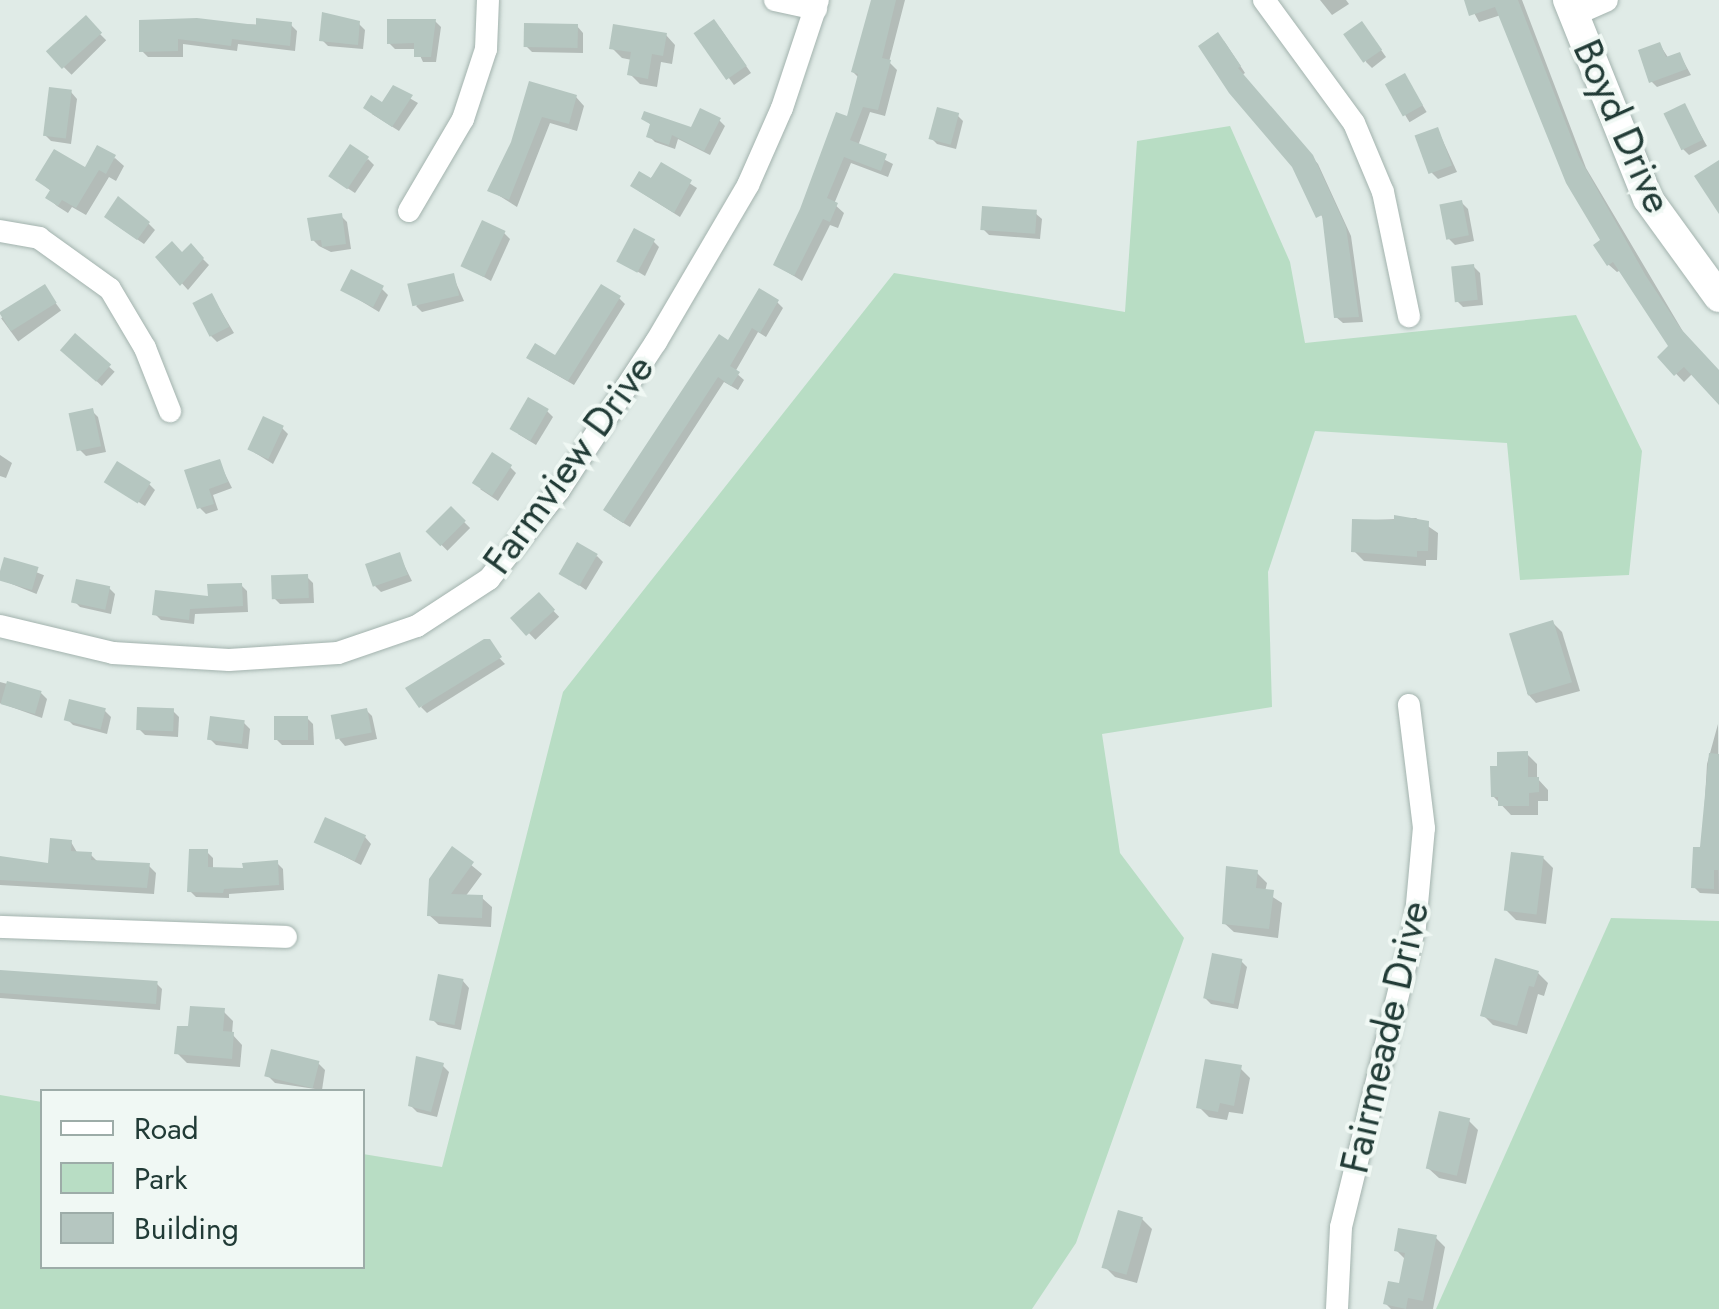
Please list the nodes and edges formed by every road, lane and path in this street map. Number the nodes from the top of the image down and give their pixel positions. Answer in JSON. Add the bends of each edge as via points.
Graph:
{"nodes":[{"id":1,"x":488,"y":0,"type":"edge"},
{"id":2,"x":775,"y":0,"type":"edge"},
{"id":3,"x":1264,"y":0,"type":"edge"},
{"id":4,"x":1607,"y":0,"type":"edge"},
{"id":5,"x":817,"y":5,"type":"edge"},
{"id":6,"x":1571,"y":8,"type":"edge"},
{"id":7,"x":409,"y":211,"type":"dead end"},
{"id":8,"x":0,"y":231,"type":"edge"},
{"id":9,"x":1719,"y":297,"type":"edge"},
{"id":10,"x":1409,"y":316,"type":"dead end"},
{"id":11,"x":170,"y":411,"type":"dead end"},
{"id":12,"x":0,"y":626,"type":"edge"},
{"id":13,"x":1408,"y":705,"type":"dead end"},
{"id":14,"x":0,"y":927,"type":"edge"},
{"id":15,"x":286,"y":937,"type":"dead end"},
{"id":16,"x":1336,"y":1309,"type":"edge"}],
"edges":[{"from":1,"to":7,"type":"street","via":[[486,49],[464,119]]},
{"from":2,"to":5,"type":"street"},
{"from":3,"to":10,"type":"street","via":[[1354,123],[1383,192]]},
{"from":4,"to":6,"type":"street"},
{"from":5,"to":12,"type":"street","name":"Farmview Drive","via":[[748,185],[602,424],[488,579],[416,626],[338,653],[229,660],[113,653]]},
{"from":6,"to":9,"type":"street","name":"Boyd Drive","via":[[1648,199]]},
{"from":8,"to":11,"type":"street","via":[[39,238],[110,290],[146,348]]},
{"from":13,"to":16,"type":"street","name":"Fairmeade Drive","via":[[1424,828],[1416,926],[1341,1228]]},
{"from":14,"to":15,"type":"street"}]}
